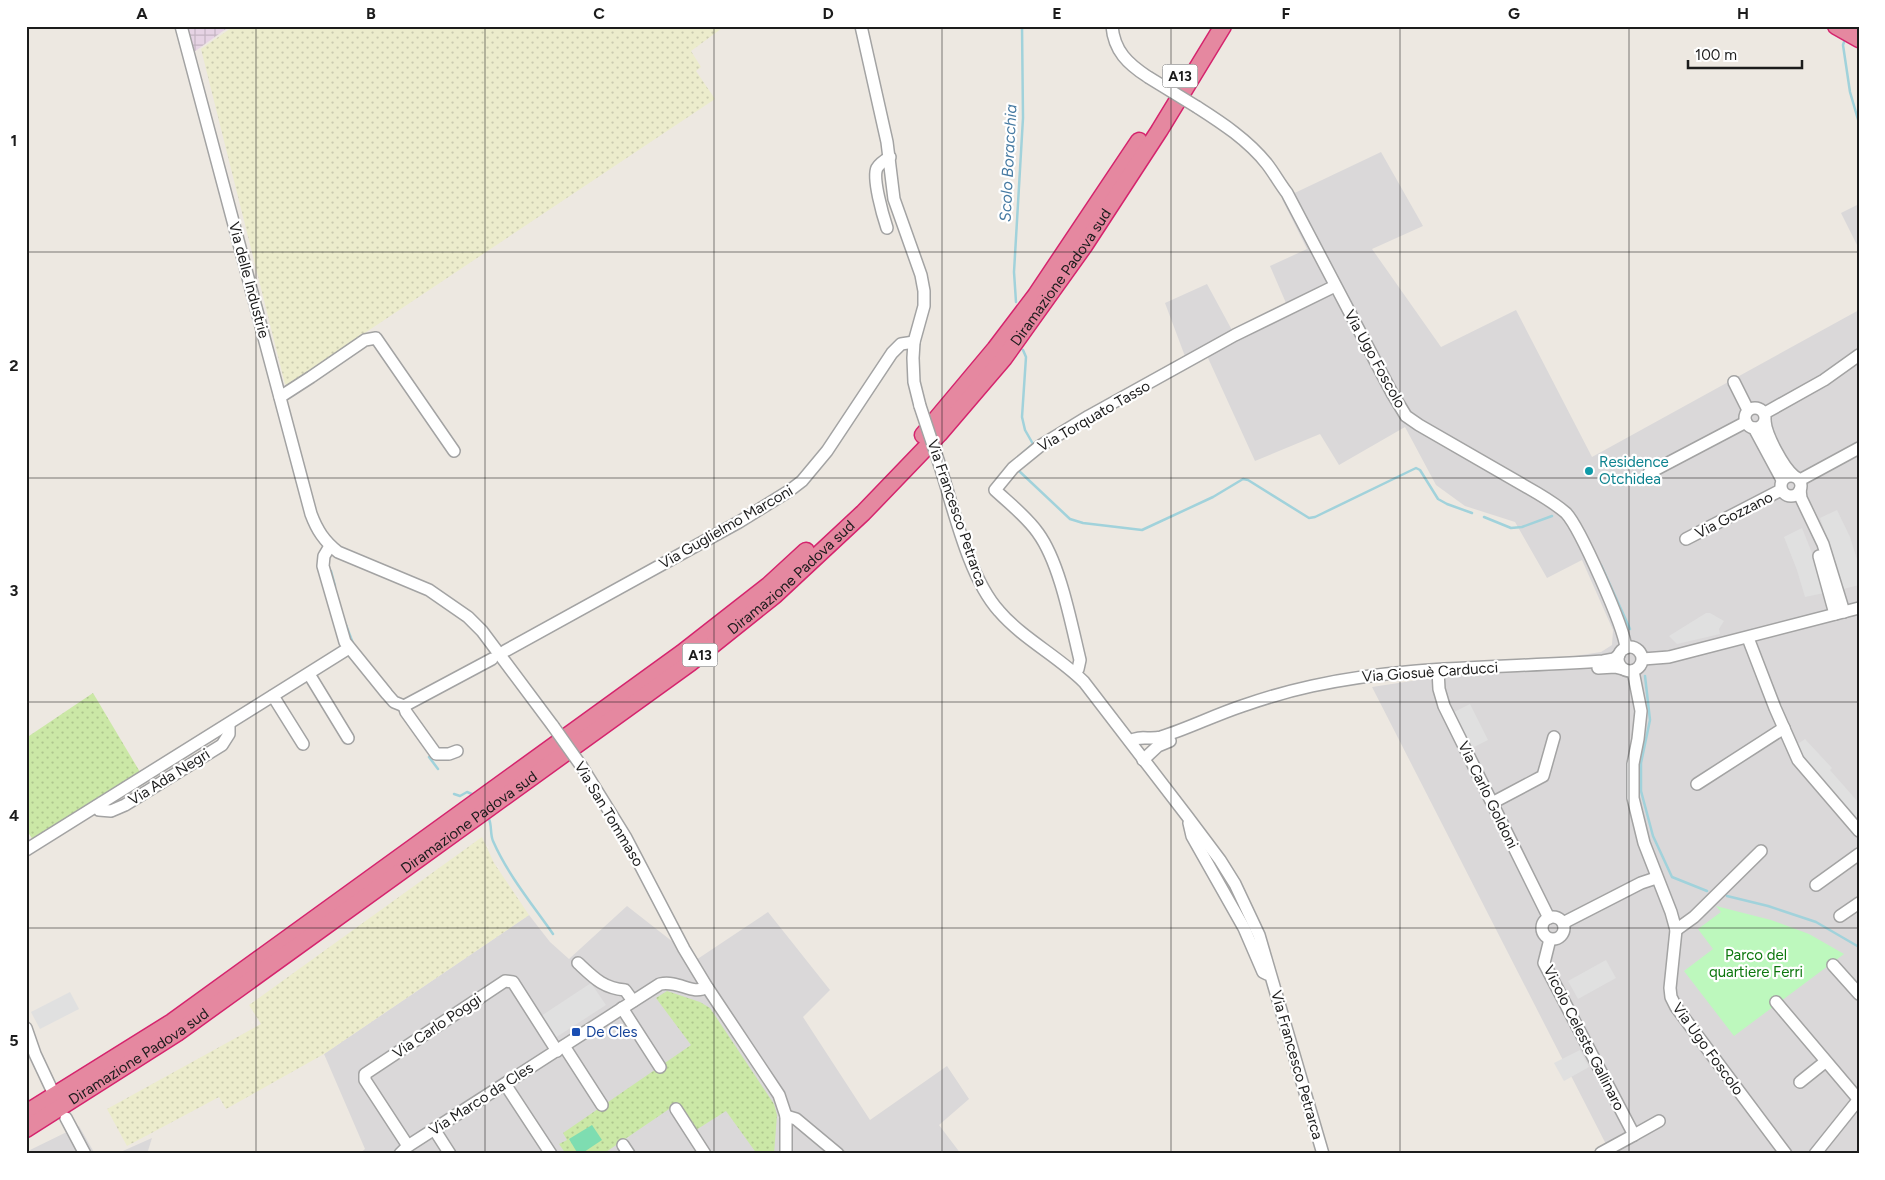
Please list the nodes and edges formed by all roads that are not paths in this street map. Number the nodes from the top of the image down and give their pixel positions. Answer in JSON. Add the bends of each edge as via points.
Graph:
{"nodes":[{"id":1,"x":181,"y":26,"type":"edge"},
{"id":2,"x":861,"y":26,"type":"edge"},
{"id":3,"x":1112,"y":26,"type":"edge"},
{"id":4,"x":1210,"y":26,"type":"edge"},
{"id":5,"x":1223,"y":26,"type":"edge"},
{"id":6,"x":1227,"y":26,"type":"edge"},
{"id":7,"x":1836,"y":26,"type":"edge"},
{"id":8,"x":1859,"y":39,"type":"edge"},
{"id":9,"x":1203,"y":59,"type":"junction"},
{"id":10,"x":890,"y":157,"type":"junction"},
{"id":11,"x":886,"y":228,"type":"dead end"},
{"id":12,"x":1334,"y":269,"type":"dead end"},
{"id":13,"x":1335,"y":286,"type":"junction"},
{"id":14,"x":1344,"y":303,"type":"junction"},
{"id":15,"x":914,"y":342,"type":"junction"},
{"id":16,"x":1859,"y":355,"type":"edge"},
{"id":17,"x":1734,"y":382,"type":"dead end"},
{"id":18,"x":280,"y":397,"type":"junction"},
{"id":19,"x":1748,"y":410,"type":"junction"},
{"id":20,"x":1765,"y":417,"type":"junction"},
{"id":21,"x":1750,"y":425,"type":"junction"},
{"id":22,"x":1859,"y":448,"type":"edge"},
{"id":23,"x":454,"y":451,"type":"dead end"},
{"id":24,"x":1649,"y":473,"type":"dead end"},
{"id":25,"x":1791,"y":486,"type":"junction"},
{"id":26,"x":319,"y":533,"type":"joint"},
{"id":27,"x":1686,"y":539,"type":"dead end"},
{"id":28,"x":330,"y":546,"type":"junction"},
{"id":29,"x":1859,"y":608,"type":"edge"},
{"id":30,"x":1840,"y":613,"type":"junction"},
{"id":31,"x":1748,"y":638,"type":"junction"},
{"id":32,"x":349,"y":648,"type":"junction"},
{"id":33,"x":505,"y":651,"type":"dead end"},
{"id":34,"x":1622,"y":652,"type":"junction"},
{"id":35,"x":492,"y":659,"type":"dead end"},
{"id":36,"x":1643,"y":659,"type":"junction"},
{"id":37,"x":1628,"y":670,"type":"junction"},
{"id":38,"x":1075,"y":672,"type":"junction"},
{"id":39,"x":1438,"y":672,"type":"junction"},
{"id":40,"x":309,"y":674,"type":"junction"},
{"id":41,"x":273,"y":696,"type":"junction"},
{"id":42,"x":404,"y":706,"type":"junction"},
{"id":43,"x":1784,"y":728,"type":"junction"},
{"id":44,"x":1554,"y":737,"type":"dead end"},
{"id":45,"x":348,"y":738,"type":"dead end"},
{"id":46,"x":1130,"y":741,"type":"junction"},
{"id":47,"x":303,"y":744,"type":"dead end"},
{"id":48,"x":457,"y":751,"type":"dead end"},
{"id":49,"x":1143,"y":760,"type":"junction"},
{"id":50,"x":1697,"y":784,"type":"dead end"},
{"id":51,"x":1492,"y":804,"type":"junction"},
{"id":52,"x":1859,"y":831,"type":"edge"},
{"id":53,"x":26,"y":850,"type":"edge"},
{"id":54,"x":1761,"y":851,"type":"dead end"},
{"id":55,"x":1859,"y":854,"type":"edge"},
{"id":56,"x":1656,"y":878,"type":"junction"},
{"id":57,"x":1816,"y":885,"type":"dead end"},
{"id":58,"x":1859,"y":903,"type":"edge"},
{"id":59,"x":1840,"y":916,"type":"dead end"},
{"id":60,"x":1549,"y":918,"type":"junction"},
{"id":61,"x":1563,"y":923,"type":"junction"},
{"id":62,"x":1676,"y":930,"type":"junction"},
{"id":63,"x":1550,"y":939,"type":"junction"},
{"id":64,"x":578,"y":963,"type":"dead end"},
{"id":65,"x":1833,"y":965,"type":"dead end"},
{"id":66,"x":700,"y":975,"type":"junction"},
{"id":67,"x":678,"y":984,"type":"junction"},
{"id":68,"x":707,"y":987,"type":"junction"},
{"id":69,"x":1859,"y":994,"type":"edge"},
{"id":70,"x":633,"y":1001,"type":"junction"},
{"id":71,"x":1776,"y":1002,"type":"dead end"},
{"id":72,"x":622,"y":1008,"type":"junction"},
{"id":73,"x":26,"y":1028,"type":"edge"},
{"id":74,"x":560,"y":1048,"type":"junction"},
{"id":75,"x":1826,"y":1062,"type":"junction"},
{"id":76,"x":660,"y":1067,"type":"dead end"},
{"id":77,"x":1800,"y":1082,"type":"dead end"},
{"id":78,"x":505,"y":1084,"type":"junction"},
{"id":79,"x":51,"y":1088,"type":"dead end"},
{"id":80,"x":1859,"y":1100,"type":"edge"},
{"id":81,"x":602,"y":1105,"type":"dead end"},
{"id":82,"x":676,"y":1109,"type":"dead end"},
{"id":83,"x":26,"y":1113,"type":"edge"},
{"id":84,"x":786,"y":1116,"type":"junction"},
{"id":85,"x":66,"y":1118,"type":"dead end"},
{"id":86,"x":1659,"y":1121,"type":"dead end"},
{"id":87,"x":26,"y":1128,"type":"edge"},
{"id":88,"x":434,"y":1129,"type":"junction"},
{"id":89,"x":1634,"y":1135,"type":"junction"},
{"id":90,"x":404,"y":1150,"type":"edge"},
{"id":91,"x":1601,"y":1153,"type":"edge"},
{"id":92,"x":84,"y":1154,"type":"edge"},
{"id":93,"x":450,"y":1154,"type":"edge"},
{"id":94,"x":551,"y":1154,"type":"edge"},
{"id":95,"x":705,"y":1154,"type":"edge"},
{"id":96,"x":786,"y":1154,"type":"edge"},
{"id":97,"x":838,"y":1154,"type":"edge"},
{"id":98,"x":1323,"y":1154,"type":"edge"},
{"id":99,"x":1786,"y":1154,"type":"edge"},
{"id":100,"x":1816,"y":1154,"type":"edge"}],
"edges":[{"from":1,"to":18,"type":"street","name":"Via delle Industrie"},
{"from":2,"to":10,"type":"street"},
{"from":3,"to":13,"type":"street","name":"Via Ugo Foscolo","bridge":true,"via":[[1116,48],[1124,59],[1215,118],[1267,163],[1287,193]]},
{"from":4,"to":83,"type":"highway","name":"Diramazione Padova sud","number":"A13","via":[[1149,127],[1036,295],[929,428],[853,508],[769,585],[682,654],[172,1022]]},
{"from":5,"to":9,"type":"highway","name":"Diramazione Padova sud","number":"A13"},
{"from":6,"to":9,"type":"highway"},
{"from":7,"to":8,"type":"highway"},
{"from":9,"to":87,"type":"highway","name":"Diramazione Padova sud","number":"A13","via":[[1084,246],[1004,358],[939,434],[863,513],[775,595],[690,663],[185,1028]]},
{"from":10,"to":11,"type":"street","via":[[876,172]]},
{"from":10,"to":15,"type":"street","via":[[897,211],[924,291],[924,306]]},
{"from":12,"to":14,"type":"street","via":[[1346,290],[1348,300]]},
{"from":13,"to":14,"type":"street","name":"Via Ugo Foscolo"},
{"from":13,"to":38,"type":"street","name":"Via Torquato Tasso","via":[[1235,335],[1089,416],[1040,446],[995,490],[1045,543],[1065,600],[1080,660]]},
{"from":14,"to":34,"type":"street","name":"Via Ugo Foscolo","via":[[1406,416],[1554,503],[1566,514],[1576,528],[1623,634]]},
{"from":15,"to":33,"type":"street","name":"Via Guglielmo Marconi","via":[[901,344],[892,353],[827,452],[789,491]]},
{"from":15,"to":38,"type":"street","name":"Via Francesco Petrarca","bridge":true,"via":[[912,370],[920,406],[972,565],[990,601],[1012,625]]},
{"from":16,"to":20,"type":"street"},
{"from":17,"to":19,"type":"street"},
{"from":18,"to":23,"type":"street","via":[[365,340],[376,338]]},
{"from":18,"to":26,"type":"street","name":"Via delle Industrie"},
{"from":19,"to":20,"type":"street","via":[[1756,407]]},
{"from":19,"to":21,"type":"street","via":[[1745,415]]},
{"from":20,"to":21,"type":"street","via":[[1761,426]]},
{"from":20,"to":25,"type":"street","via":[[1767,432]]},
{"from":21,"to":24,"type":"street"},
{"from":21,"to":25,"type":"street"},
{"from":22,"to":25,"type":"street","name":"Via Gozzano"},
{"from":25,"to":27,"type":"street","name":"Via Gozzano"},
{"from":25,"to":30,"type":"street"},
{"from":26,"to":28,"type":"street","name":"Via San Tommaso"},
{"from":28,"to":32,"type":"street","via":[[323,566]]},
{"from":28,"to":66,"type":"street","name":"Via San Tommaso","bridge":true,"via":[[429,590],[468,617],[482,631],[582,767],[626,838]]},
{"from":29,"to":30,"type":"street"},
{"from":30,"to":31,"type":"street"},
{"from":31,"to":36,"type":"street","via":[[1668,657]]},
{"from":31,"to":43,"type":"street"},
{"from":32,"to":40,"type":"street","name":"Via Ada Negri"},
{"from":32,"to":42,"type":"street","via":[[394,702]]},
{"from":34,"to":36,"type":"street","via":[[1637,649]]},
{"from":34,"to":37,"type":"street","name":"Via Ugo Foscolo","via":[[1619,663]]},
{"from":34,"to":39,"type":"street","name":"Via Giosuè Carducci","via":[[1614,659],[1602,662]]},
{"from":35,"to":42,"type":"street"},
{"from":36,"to":37,"type":"street","via":[[1639,668]]},
{"from":37,"to":39,"type":"street","name":"Via Giosuè Carducci","via":[[1615,667]]},
{"from":37,"to":56,"type":"street","name":"Via Ugo Foscolo","via":[[1641,711],[1633,764],[1633,798]]},
{"from":38,"to":46,"type":"street","name":"Via Francesco Petrarca"},
{"from":39,"to":46,"type":"street","name":"Via Giosuè Carducci","via":[[1369,676],[1312,686],[1244,705],[1161,737]]},
{"from":39,"to":49,"type":"street","name":"Via Giosuè Carducci","via":[[1378,678],[1277,700],[1163,743]]},
{"from":39,"to":51,"type":"street","name":"Via Carlo Goldoni","via":[[1444,706]]},
{"from":40,"to":41,"type":"street","name":"Via Ada Negri"},
{"from":40,"to":45,"type":"street"},
{"from":41,"to":47,"type":"street"},
{"from":41,"to":53,"type":"street","name":"Via Ada Negri"},
{"from":42,"to":48,"type":"street","via":[[436,754]]},
{"from":43,"to":50,"type":"street"},
{"from":43,"to":52,"type":"street","via":[[1798,760]]},
{"from":44,"to":51,"type":"street","via":[[1543,776]]},
{"from":46,"to":49,"type":"street","name":"Via Francesco Petrarca"},
{"from":49,"to":98,"type":"street","name":"Via Francesco Petrarca","via":[[1188,816],[1192,836],[1244,928],[1263,972],[1272,977]]},
{"from":51,"to":60,"type":"street","name":"Via Carlo Goldoni"},
{"from":54,"to":62,"type":"street","via":[[1694,917]]},
{"from":55,"to":57,"type":"street"},
{"from":56,"to":61,"type":"street"},
{"from":56,"to":62,"type":"street","name":"Via Ugo Foscolo"},
{"from":58,"to":59,"type":"street"},
{"from":60,"to":61,"type":"street","via":[[1557,918]]},
{"from":60,"to":63,"type":"street","via":[[1542,929]]},
{"from":61,"to":63,"type":"street","via":[[1562,935]]},
{"from":62,"to":99,"type":"street","name":"Via Ugo Foscolo","via":[[1671,997]]},
{"from":63,"to":89,"type":"street","name":"Vicolo Celeste Gallinaro","via":[[1544,963]]},
{"from":64,"to":70,"type":"street","via":[[611,989],[627,992]]},
{"from":65,"to":69,"type":"street"},
{"from":66,"to":67,"type":"street","name":"Via Marco da Cles"},
{"from":66,"to":68,"type":"street","name":"Via San Tommaso"},
{"from":67,"to":68,"type":"street","name":"Via Marco da Cles","via":[[694,991]]},
{"from":67,"to":70,"type":"street","name":"Via Marco da Cles","via":[[660,984]]},
{"from":68,"to":84,"type":"street","name":"Via San Tommaso","via":[[779,1094]]},
{"from":70,"to":72,"type":"street","name":"Via Marco da Cles"},
{"from":71,"to":75,"type":"street"},
{"from":72,"to":74,"type":"street","name":"Via Marco da Cles"},
{"from":72,"to":76,"type":"street"},
{"from":73,"to":79,"type":"street"},
{"from":74,"to":78,"type":"street","name":"Via Marco da Cles"},
{"from":74,"to":81,"type":"street"},
{"from":74,"to":90,"type":"street","name":"Via Carlo Poggi","via":[[513,982],[505,981],[365,1074],[365,1080]]},
{"from":75,"to":77,"type":"street"},
{"from":75,"to":80,"type":"street"},
{"from":78,"to":88,"type":"street","name":"Via Marco da Cles"},
{"from":78,"to":94,"type":"street"},
{"from":80,"to":100,"type":"street"},
{"from":82,"to":95,"type":"street"},
{"from":84,"to":96,"type":"street","name":"Via San Tommaso"},
{"from":84,"to":97,"type":"street","via":[[796,1119]]},
{"from":85,"to":92,"type":"street"},
{"from":86,"to":89,"type":"street"},
{"from":88,"to":90,"type":"street","name":"Via Marco da Cles"},
{"from":88,"to":93,"type":"street"},
{"from":89,"to":91,"type":"street"}]}
